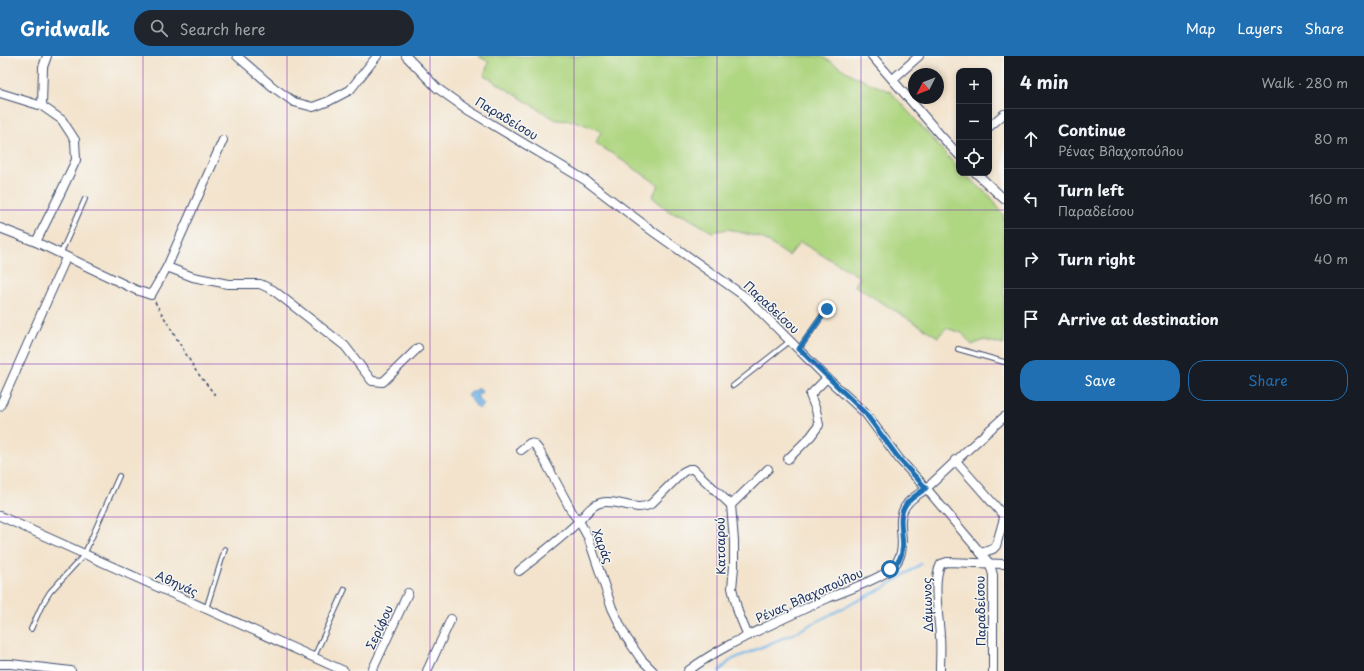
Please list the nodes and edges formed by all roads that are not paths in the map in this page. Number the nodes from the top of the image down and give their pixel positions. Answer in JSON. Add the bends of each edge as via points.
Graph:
{"nodes":[{"id":1,"x":47,"y":56,"type":"edge"},
{"id":2,"x":249,"y":56,"type":"edge"},
{"id":3,"x":377,"y":56,"type":"edge"},
{"id":4,"x":406,"y":56,"type":"edge"},
{"id":5,"x":872,"y":56,"type":"edge"},
{"id":6,"x":919,"y":56,"type":"edge"},
{"id":7,"x":240,"y":59,"type":"edge"},
{"id":8,"x":893,"y":79,"type":"junction"},
{"id":9,"x":0,"y":93,"type":"edge"},
{"id":10,"x":42,"y":106,"type":"junction"},
{"id":11,"x":1004,"y":114,"type":"edge"},
{"id":12,"x":992,"y":125,"type":"edge"},
{"id":13,"x":223,"y":140,"type":"dead end"},
{"id":14,"x":956,"y":152,"type":"edge"},
{"id":15,"x":979,"y":176,"type":"edge"},
{"id":16,"x":86,"y":199,"type":"dead end"},
{"id":17,"x":1004,"y":199,"type":"edge"},
{"id":18,"x":0,"y":228,"type":"edge"},
{"id":19,"x":36,"y":242,"type":"junction"},
{"id":20,"x":63,"y":256,"type":"junction"},
{"id":21,"x":167,"y":267,"type":"junction"},
{"id":22,"x":827,"y":309,"type":"dead end"},
{"id":23,"x":790,"y":341,"type":"junction"},
{"id":24,"x":418,"y":348,"type":"dead end"},
{"id":25,"x":799,"y":349,"type":"junction"},
{"id":26,"x":958,"y":349,"type":"dead end"},
{"id":27,"x":1004,"y":362,"type":"edge"},
{"id":28,"x":827,"y":378,"type":"junction"},
{"id":29,"x":733,"y":386,"type":"dead end"},
{"id":30,"x":0,"y":406,"type":"edge"},
{"id":31,"x":1004,"y":417,"type":"edge"},
{"id":32,"x":521,"y":450,"type":"dead end"},
{"id":33,"x":788,"y":459,"type":"dead end"},
{"id":34,"x":955,"y":460,"type":"junction"},
{"id":35,"x":768,"y":469,"type":"dead end"},
{"id":36,"x":120,"y":476,"type":"dead end"},
{"id":37,"x":926,"y":488,"type":"junction"},
{"id":38,"x":731,"y":505,"type":"junction"},
{"id":39,"x":0,"y":516,"type":"edge"},
{"id":40,"x":1004,"y":517,"type":"edge"},
{"id":41,"x":579,"y":522,"type":"junction"},
{"id":42,"x":225,"y":549,"type":"dead end"},
{"id":43,"x":981,"y":553,"type":"junction"},
{"id":44,"x":84,"y":555,"type":"junction"},
{"id":45,"x":990,"y":564,"type":"junction"},
{"id":46,"x":1004,"y":564,"type":"edge"},
{"id":47,"x":519,"y":571,"type":"dead end"},
{"id":48,"x":345,"y":589,"type":"dead end"},
{"id":49,"x":408,"y":593,"type":"dead end"},
{"id":50,"x":206,"y":609,"type":"junction"},
{"id":51,"x":451,"y":619,"type":"dead end"},
{"id":52,"x":31,"y":629,"type":"dead end"},
{"id":53,"x":748,"y":636,"type":"junction"},
{"id":54,"x":314,"y":657,"type":"junction"},
{"id":55,"x":0,"y":664,"type":"edge"},
{"id":56,"x":71,"y":671,"type":"edge"},
{"id":57,"x":344,"y":671,"type":"edge"},
{"id":58,"x":372,"y":671,"type":"edge"},
{"id":59,"x":427,"y":671,"type":"edge"},
{"id":60,"x":653,"y":671,"type":"edge"},
{"id":61,"x":688,"y":671,"type":"edge"},
{"id":62,"x":940,"y":671,"type":"edge"},
{"id":63,"x":993,"y":671,"type":"edge"}],
"edges":[{"from":1,"to":10,"type":"street","via":[[43,67]]},
{"from":2,"to":7,"type":"street"},
{"from":3,"to":7,"type":"street","via":[[350,90],[313,107],[294,102]]},
{"from":4,"to":23,"type":"street","name":"Παραδείσου","via":[[437,88],[468,110],[585,180],[747,298]]},
{"from":5,"to":8,"type":"street"},
{"from":6,"to":8,"type":"street"},
{"from":8,"to":14,"type":"street"},
{"from":9,"to":10,"type":"street"},
{"from":10,"to":19,"type":"street","via":[[62,120],[75,140],[76,160]]},
{"from":11,"to":12,"type":"street"},
{"from":13,"to":21,"type":"street"},
{"from":15,"to":17,"type":"street"},
{"from":16,"to":20,"type":"lane"},
{"from":18,"to":19,"type":"street"},
{"from":19,"to":20,"type":"street"},
{"from":20,"to":21,"type":"street","via":[[151,295]]},
{"from":20,"to":30,"type":"street"},
{"from":21,"to":24,"type":"street","via":[[228,284],[260,284],[273,290],[346,346],[372,381],[382,382]]},
{"from":22,"to":25,"type":"lane"},
{"from":23,"to":25,"type":"street","name":"Παραδείσου"},
{"from":23,"to":29,"type":"lane"},
{"from":25,"to":28,"type":"street","name":"Παραδείσου"},
{"from":26,"to":27,"type":"lane"},
{"from":28,"to":33,"type":"street","via":[[810,395],[819,425]]},
{"from":28,"to":37,"type":"street","name":"Παραδείσου","via":[[866,414],[900,460]]},
{"from":31,"to":34,"type":"street","name":"Ρένας Βλαχοπούλου"},
{"from":32,"to":41,"type":"street","name":"Χαράς","via":[[530,443],[539,450]]},
{"from":34,"to":37,"type":"street","name":"Ρένας Βλαχοπούλου"},
{"from":34,"to":40,"type":"street"},
{"from":35,"to":38,"type":"street","name":"Κατσαρού"},
{"from":36,"to":44,"type":"lane"},
{"from":37,"to":43,"type":"street","name":"Παραδείσου"},
{"from":37,"to":53,"type":"street","name":"Ρένας Βλαχοπούλου","via":[[907,504],[902,514],[902,549],[899,559],[890,569],[878,577]]},
{"from":38,"to":41,"type":"street","via":[[693,469],[689,469],[646,508],[602,502],[593,506]]},
{"from":38,"to":53,"type":"street","name":"Κατσαρού","via":[[734,541],[732,588]]},
{"from":39,"to":44,"type":"street","name":"Αθηνάς"},
{"from":40,"to":43,"type":"street","via":[[996,546]]},
{"from":41,"to":47,"type":"street"},
{"from":41,"to":60,"type":"street","name":"Χαράς","via":[[588,537],[612,608],[641,659]]},
{"from":42,"to":50,"type":"lane"},
{"from":43,"to":45,"type":"street","name":"Παραδείσου"},
{"from":44,"to":50,"type":"street","name":"Αθηνάς"},
{"from":44,"to":52,"type":"lane","via":[[50,592]]},
{"from":45,"to":46,"type":"street"},
{"from":45,"to":62,"type":"street","name":"Δάμωνος","via":[[947,562],[938,568]]},
{"from":45,"to":63,"type":"street","name":"Παραδείσου","via":[[993,575]]},
{"from":48,"to":54,"type":"lane"},
{"from":49,"to":58,"type":"street","name":"Σερίφου"},
{"from":50,"to":54,"type":"street","name":"Αθηνάς"},
{"from":51,"to":59,"type":"street"},
{"from":53,"to":61,"type":"street","name":"Ρένας Βλαχοπούλου"},
{"from":54,"to":57,"type":"street","name":"Αθηνάς"},
{"from":55,"to":56,"type":"street"}]}
